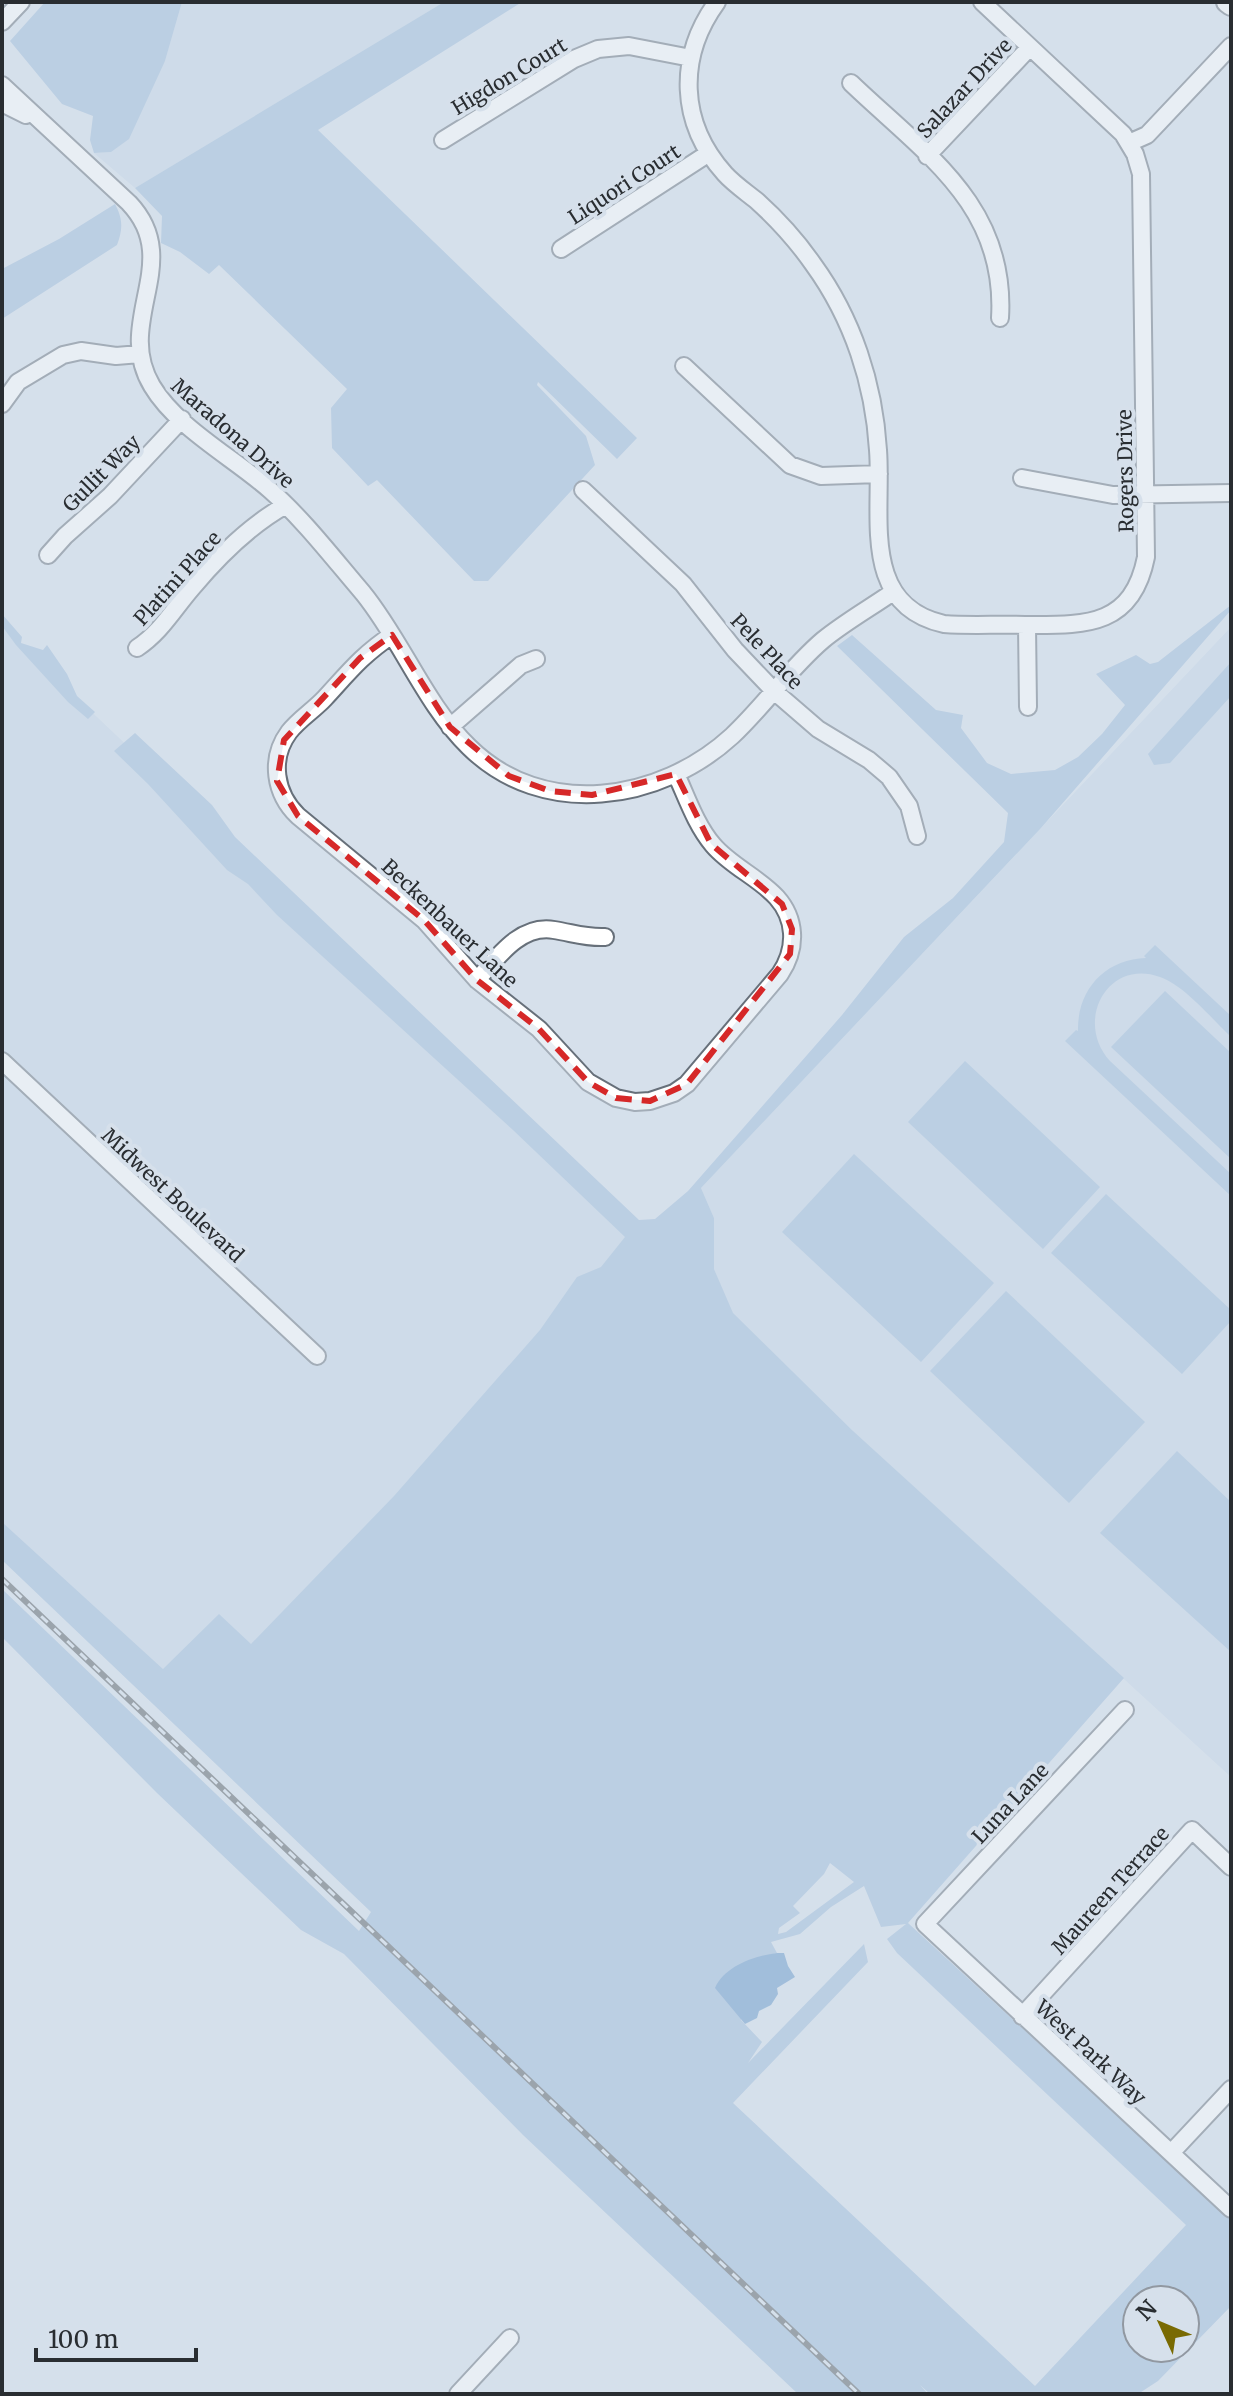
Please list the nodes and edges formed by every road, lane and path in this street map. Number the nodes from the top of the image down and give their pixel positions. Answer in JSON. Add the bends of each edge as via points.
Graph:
{"nodes":[{"id":1,"x":21,"y":2,"type":"edge"},
{"id":2,"x":717,"y":2,"type":"edge"},
{"id":3,"x":982,"y":2,"type":"edge"},
{"id":4,"x":2,"y":22,"type":"edge"},
{"id":5,"x":1231,"y":46,"type":"edge"},
{"id":6,"x":1030,"y":47,"type":"junction"},
{"id":7,"x":691,"y":58,"type":"junction"},
{"id":8,"x":851,"y":83,"type":"dead end"},
{"id":9,"x":2,"y":85,"type":"edge"},
{"id":10,"x":2,"y":103,"type":"edge"},
{"id":11,"x":35,"y":118,"type":"junction"},
{"id":12,"x":443,"y":140,"type":"dead end"},
{"id":13,"x":1129,"y":143,"type":"junction"},
{"id":14,"x":709,"y":153,"type":"junction"},
{"id":15,"x":927,"y":156,"type":"junction"},
{"id":16,"x":561,"y":249,"type":"dead end"},
{"id":17,"x":1000,"y":318,"type":"dead end"},
{"id":18,"x":140,"y":354,"type":"junction"},
{"id":19,"x":684,"y":366,"type":"dead end"},
{"id":20,"x":2,"y":404,"type":"edge"},
{"id":21,"x":182,"y":419,"type":"junction"},
{"id":22,"x":879,"y":474,"type":"junction"},
{"id":23,"x":1022,"y":478,"type":"dead end"},
{"id":24,"x":583,"y":490,"type":"dead end"},
{"id":25,"x":1231,"y":493,"type":"edge"},
{"id":26,"x":1146,"y":496,"type":"junction"},
{"id":27,"x":286,"y":505,"type":"junction"},
{"id":28,"x":48,"y":555,"type":"dead end"},
{"id":29,"x":893,"y":592,"type":"junction"},
{"id":30,"x":1027,"y":625,"type":"junction"},
{"id":31,"x":392,"y":635,"type":"junction"},
{"id":32,"x":137,"y":648,"type":"dead end"},
{"id":33,"x":536,"y":659,"type":"dead end"},
{"id":34,"x":774,"y":691,"type":"junction"},
{"id":35,"x":1028,"y":707,"type":"dead end"},
{"id":36,"x":450,"y":727,"type":"junction"},
{"id":37,"x":676,"y":774,"type":"junction"},
{"id":38,"x":917,"y":836,"type":"dead end"},
{"id":39,"x":605,"y":937,"type":"dead end"},
{"id":40,"x":477,"y":980,"type":"junction"},
{"id":41,"x":2,"y":1061,"type":"edge"},
{"id":42,"x":317,"y":1356,"type":"dead end"},
{"id":43,"x":1125,"y":1710,"type":"dead end"},
{"id":44,"x":1231,"y":1867,"type":"edge"},
{"id":45,"x":925,"y":1924,"type":"joint"},
{"id":46,"x":1022,"y":2016,"type":"junction"},
{"id":47,"x":1231,"y":2089,"type":"edge"},
{"id":48,"x":1171,"y":2153,"type":"junction"},
{"id":49,"x":1231,"y":2209,"type":"edge"},
{"id":50,"x":510,"y":2338,"type":"dead end"},
{"id":51,"x":458,"y":2394,"type":"edge"}],
"edges":[{"from":1,"to":4,"type":"street"},
{"from":2,"to":7,"type":"street","via":[[700,27]]},
{"from":3,"to":6,"type":"street"},
{"from":5,"to":13,"type":"street","via":[[1147,135]]},
{"from":6,"to":13,"type":"street"},
{"from":6,"to":15,"type":"street","name":"Salazar Drive"},
{"from":7,"to":12,"type":"street","name":"Higdon Court","via":[[629,46],[588,52]]},
{"from":7,"to":14,"type":"street","via":[[692,110]]},
{"from":8,"to":15,"type":"street"},
{"from":9,"to":11,"type":"street","name":"Maradona Drive"},
{"from":10,"to":11,"type":"street","name":"Maradona Drive"},
{"from":11,"to":18,"type":"street","name":"Maradona Drive","via":[[144,223],[152,256]]},
{"from":13,"to":26,"type":"street","name":"Rogers Drive","via":[[1141,174]]},
{"from":14,"to":16,"type":"street","name":"Liquori Court"},
{"from":14,"to":22,"type":"street","via":[[773,216],[820,273],[850,329],[872,399]]},
{"from":15,"to":17,"type":"street","via":[[964,192],[986,231],[1000,279]]},
{"from":18,"to":20,"type":"street","via":[[63,355],[18,382]]},
{"from":18,"to":21,"type":"street","name":"Maradona Drive","via":[[152,386]]},
{"from":19,"to":22,"type":"street","via":[[790,465],[821,476]]},
{"from":21,"to":27,"type":"street","name":"Maradona Drive"},
{"from":21,"to":28,"type":"street","name":"Gullit Way"},
{"from":22,"to":29,"type":"street","via":[[882,563]]},
{"from":23,"to":26,"type":"street","via":[[1100,494]]},
{"from":24,"to":34,"type":"street","name":"Pele Place","via":[[683,584]]},
{"from":25,"to":26,"type":"street"},
{"from":26,"to":30,"type":"street","name":"Rogers Drive","via":[[1146,557],[1130,597],[1111,613],[1084,624]]},
{"from":27,"to":31,"type":"street","name":"Maradona Drive"},
{"from":27,"to":32,"type":"street","name":"Platini Place","via":[[231,547],[154,637]]},
{"from":29,"to":30,"type":"street","name":"Rogers Drive","via":[[912,611],[935,622]]},
{"from":29,"to":34,"type":"street","name":"Maradona Drive","via":[[822,641]]},
{"from":30,"to":35,"type":"street"},
{"from":31,"to":36,"type":"street","name":"Maradona Drive"},
{"from":31,"to":40,"type":"street","name":"Beckenbauer Lane","via":[[360,658],[287,735],[278,754],[277,781],[295,813],[424,920]]},
{"from":33,"to":36,"type":"street","via":[[521,665]]},
{"from":34,"to":37,"type":"street","name":"Maradona Drive","via":[[718,748]]},
{"from":34,"to":38,"type":"street","name":"Pele Place","via":[[818,729],[889,777],[909,806]]},
{"from":36,"to":37,"type":"street","name":"Maradona Drive","via":[[496,769],[550,791],[614,793]]},
{"from":37,"to":40,"type":"street","name":"Beckenbauer Lane","via":[[711,844],[771,890],[791,924],[792,945],[780,974],[696,1075],[676,1091],[639,1102],[598,1090],[539,1029]]},
{"from":39,"to":40,"type":"street","via":[[545,929],[526,933]]},
{"from":41,"to":42,"type":"street","name":"Midwest Boulevard"},
{"from":43,"to":45,"type":"street","name":"Luna Lane"},
{"from":44,"to":46,"type":"street","name":"Maureen Terrace","via":[[1192,1830]]},
{"from":45,"to":46,"type":"street","name":"West Park Way"},
{"from":46,"to":48,"type":"street","name":"West Park Way"},
{"from":47,"to":48,"type":"street"},
{"from":48,"to":49,"type":"street","name":"West Park Way"},
{"from":50,"to":51,"type":"street"}]}
